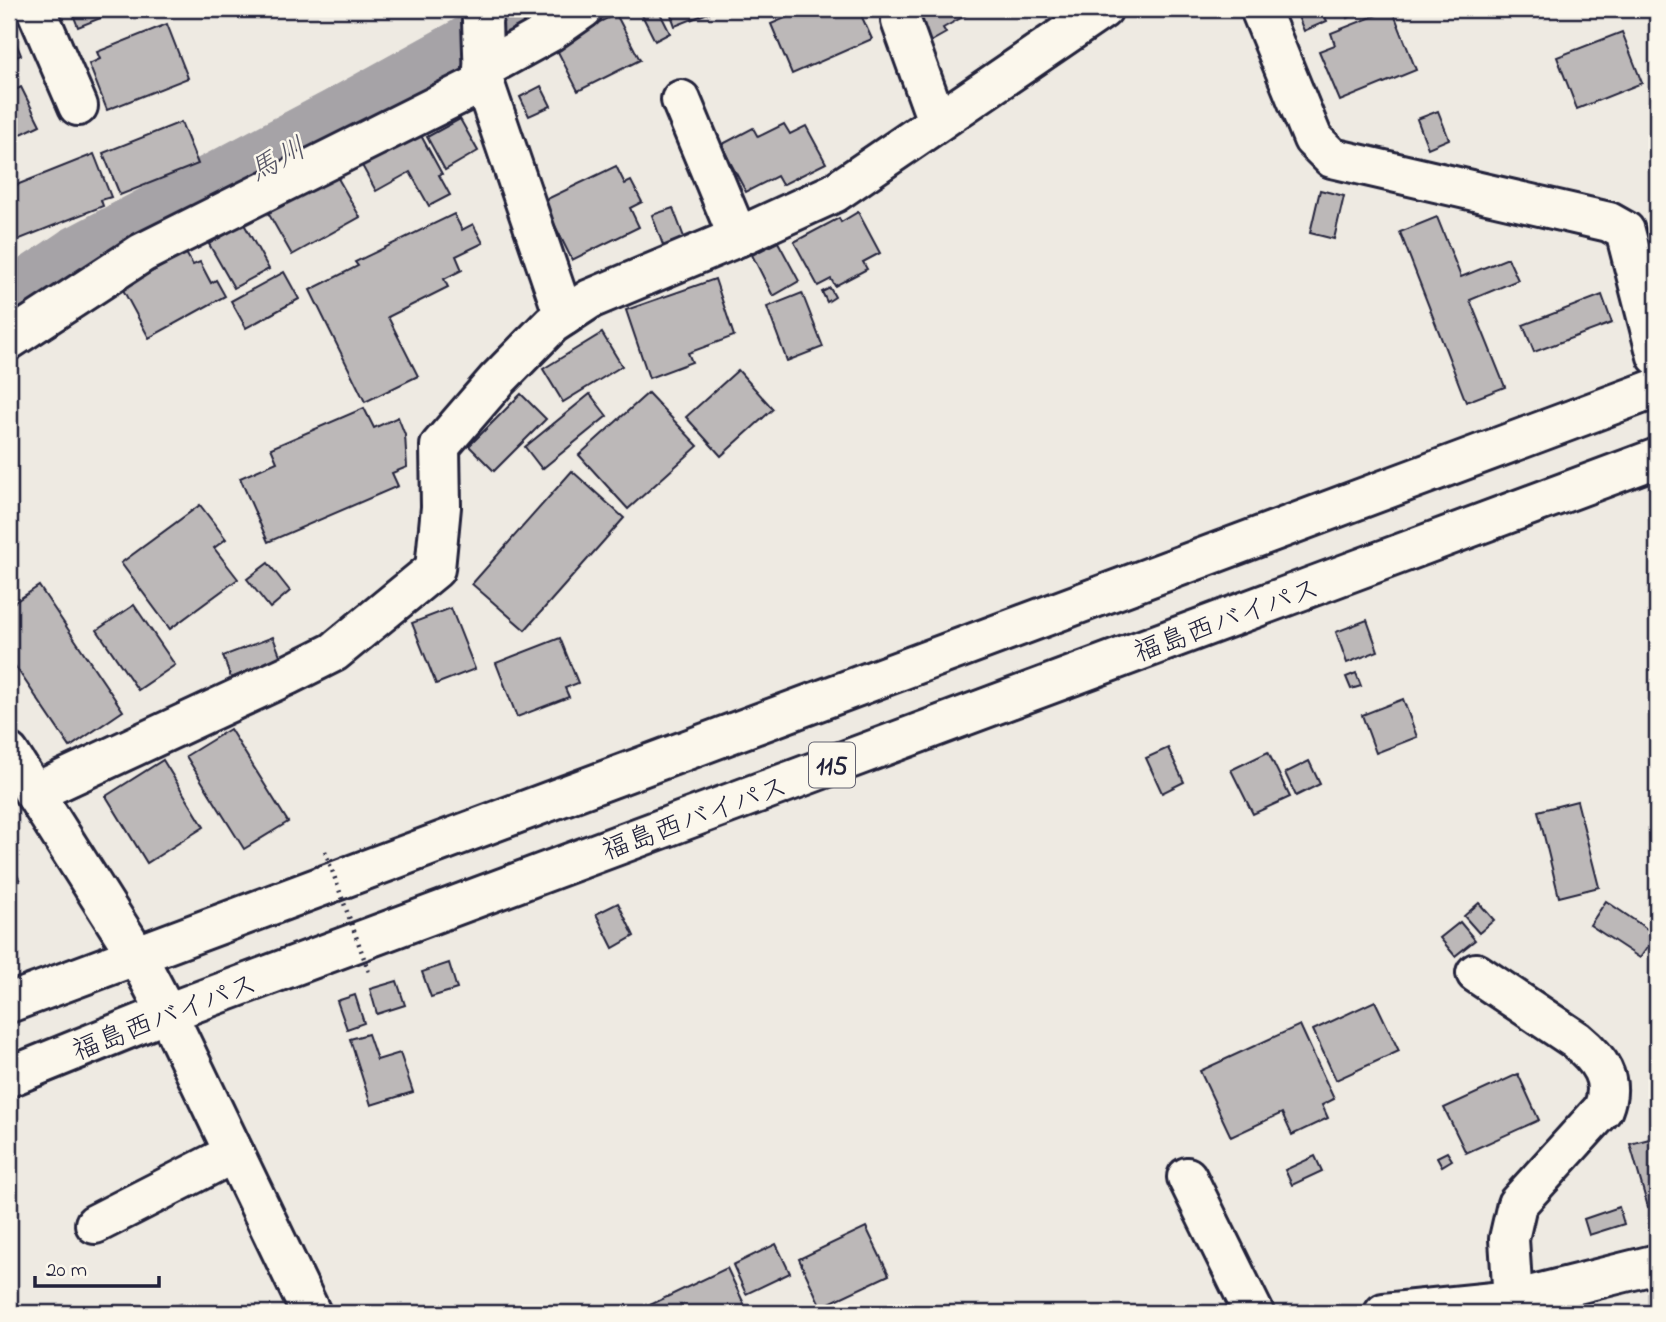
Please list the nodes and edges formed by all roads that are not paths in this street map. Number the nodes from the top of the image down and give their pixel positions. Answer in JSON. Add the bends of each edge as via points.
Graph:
{"nodes":[{"id":1,"x":36,"y":9,"type":"edge"},
{"id":2,"x":583,"y":9,"type":"edge"},
{"id":3,"x":1103,"y":9,"type":"edge"},
{"id":4,"x":1261,"y":9,"type":"edge"},
{"id":5,"x":483,"y":15,"type":"edge"},
{"id":6,"x":901,"y":20,"type":"dead end"},
{"id":7,"x":483,"y":71,"type":"junction"},
{"id":8,"x":681,"y":100,"type":"dead end"},
{"id":9,"x":78,"y":106,"type":"dead end"},
{"id":10,"x":937,"y":121,"type":"junction"},
{"id":11,"x":738,"y":237,"type":"junction"},
{"id":12,"x":564,"y":316,"type":"junction"},
{"id":13,"x":9,"y":340,"type":"edge"},
{"id":14,"x":1657,"y":356,"type":"edge"},
{"id":15,"x":1657,"y":388,"type":"edge"},
{"id":16,"x":1657,"y":458,"type":"edge"},
{"id":17,"x":20,"y":779,"type":"edge"},
{"id":18,"x":136,"y":954,"type":"junction"},
{"id":19,"x":1476,"y":973,"type":"dead end"},
{"id":20,"x":9,"y":1003,"type":"edge"},
{"id":21,"x":167,"y":1013,"type":"junction"},
{"id":22,"x":9,"y":1077,"type":"edge"},
{"id":23,"x":234,"y":1153,"type":"junction"},
{"id":24,"x":1187,"y":1177,"type":"dead end"},
{"id":25,"x":95,"y":1224,"type":"dead end"},
{"id":26,"x":1657,"y":1264,"type":"edge"},
{"id":27,"x":1513,"y":1300,"type":"junction"},
{"id":28,"x":311,"y":1313,"type":"edge"},
{"id":29,"x":1254,"y":1313,"type":"edge"},
{"id":30,"x":1384,"y":1313,"type":"edge"}],
"edges":[{"from":1,"to":9,"type":"main road"},
{"from":2,"to":7,"type":"main road"},
{"from":3,"to":10,"type":"main road"},
{"from":4,"to":14,"type":"main road","via":[[1313,139],[1332,158],[1609,222],[1625,231]]},
{"from":5,"to":7,"type":"main road"},
{"from":6,"to":10,"type":"main road"},
{"from":7,"to":12,"type":"main road"},
{"from":7,"to":13,"type":"main road","via":[[142,253]]},
{"from":8,"to":11,"type":"main road"},
{"from":10,"to":11,"type":"main road","via":[[834,192]]},
{"from":11,"to":12,"type":"main road","via":[[590,299]]},
{"from":12,"to":17,"type":"main road","via":[[497,380],[440,446],[441,508],[435,569],[334,652],[288,676]]},
{"from":15,"to":18,"type":"main road","number":"115"},
{"from":16,"to":21,"type":"main road","name":"福島西バイパス","number":"115"},
{"from":17,"to":18,"type":"main road"},
{"from":18,"to":20,"type":"main road","number":"115"},
{"from":18,"to":21,"type":"main road"},
{"from":19,"to":27,"type":"main road","via":[[1590,1052],[1605,1073],[1609,1095],[1604,1109],[1517,1204],[1509,1239]]},
{"from":21,"to":22,"type":"main road","name":"福島西バイパス","number":"115"},
{"from":21,"to":23,"type":"main road"},
{"from":23,"to":25,"type":"main road"},
{"from":23,"to":28,"type":"main road"},
{"from":24,"to":29,"type":"main road"},
{"from":26,"to":27,"type":"main road"},
{"from":27,"to":30,"type":"main road"}]}
